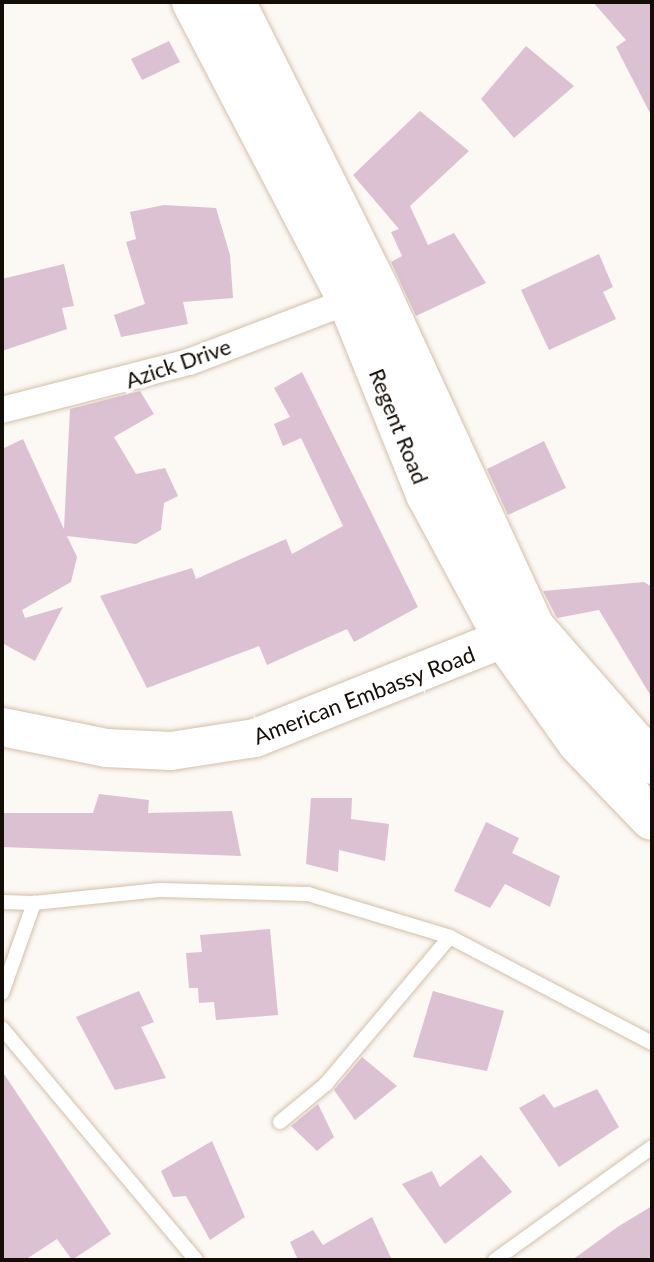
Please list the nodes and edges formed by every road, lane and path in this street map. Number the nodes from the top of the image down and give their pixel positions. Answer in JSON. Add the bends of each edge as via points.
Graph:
{"nodes":[{"id":1,"x":193,"y":2,"type":"edge"},
{"id":2,"x":234,"y":2,"type":"edge"},
{"id":3,"x":349,"y":301,"type":"junction"},
{"id":4,"x":2,"y":410,"type":"edge"},
{"id":5,"x":519,"y":634,"type":"junction"},
{"id":6,"x":2,"y":727,"type":"edge"},
{"id":7,"x":652,"y":763,"type":"edge"},
{"id":8,"x":652,"y":819,"type":"edge"},
{"id":9,"x":2,"y":902,"type":"edge"},
{"id":10,"x":34,"y":903,"type":"junction"},
{"id":11,"x":450,"y":937,"type":"junction"},
{"id":12,"x":2,"y":993,"type":"edge"},
{"id":13,"x":2,"y":1028,"type":"edge"},
{"id":14,"x":652,"y":1043,"type":"edge"},
{"id":15,"x":280,"y":1122,"type":"dead end"},
{"id":16,"x":652,"y":1147,"type":"edge"},
{"id":17,"x":196,"y":1260,"type":"edge"},
{"id":18,"x":495,"y":1260,"type":"edge"}],
"edges":[{"from":1,"to":3,"type":"main road","name":"Regent Road"},
{"from":2,"to":5,"type":"main road","name":"Regent Road","via":[[380,294]]},
{"from":3,"to":4,"type":"street","name":"Azick Drive","via":[[189,362]]},
{"from":3,"to":5,"type":"main road","name":"Regent Road","via":[[427,494]]},
{"from":5,"to":6,"type":"street","name":"American Embassy Road","via":[[285,730],[220,744],[106,748]]},
{"from":5,"to":7,"type":"main road","name":"Regent Road"},
{"from":5,"to":8,"type":"main road","name":"Regent Road","via":[[579,743]]},
{"from":9,"to":10,"type":"lane"},
{"from":10,"to":11,"type":"lane","via":[[159,890],[308,894]]},
{"from":10,"to":12,"type":"lane"},
{"from":11,"to":14,"type":"lane"},
{"from":11,"to":15,"type":"lane","via":[[326,1084]]},
{"from":13,"to":17,"type":"lane"},
{"from":16,"to":18,"type":"lane"}]}
